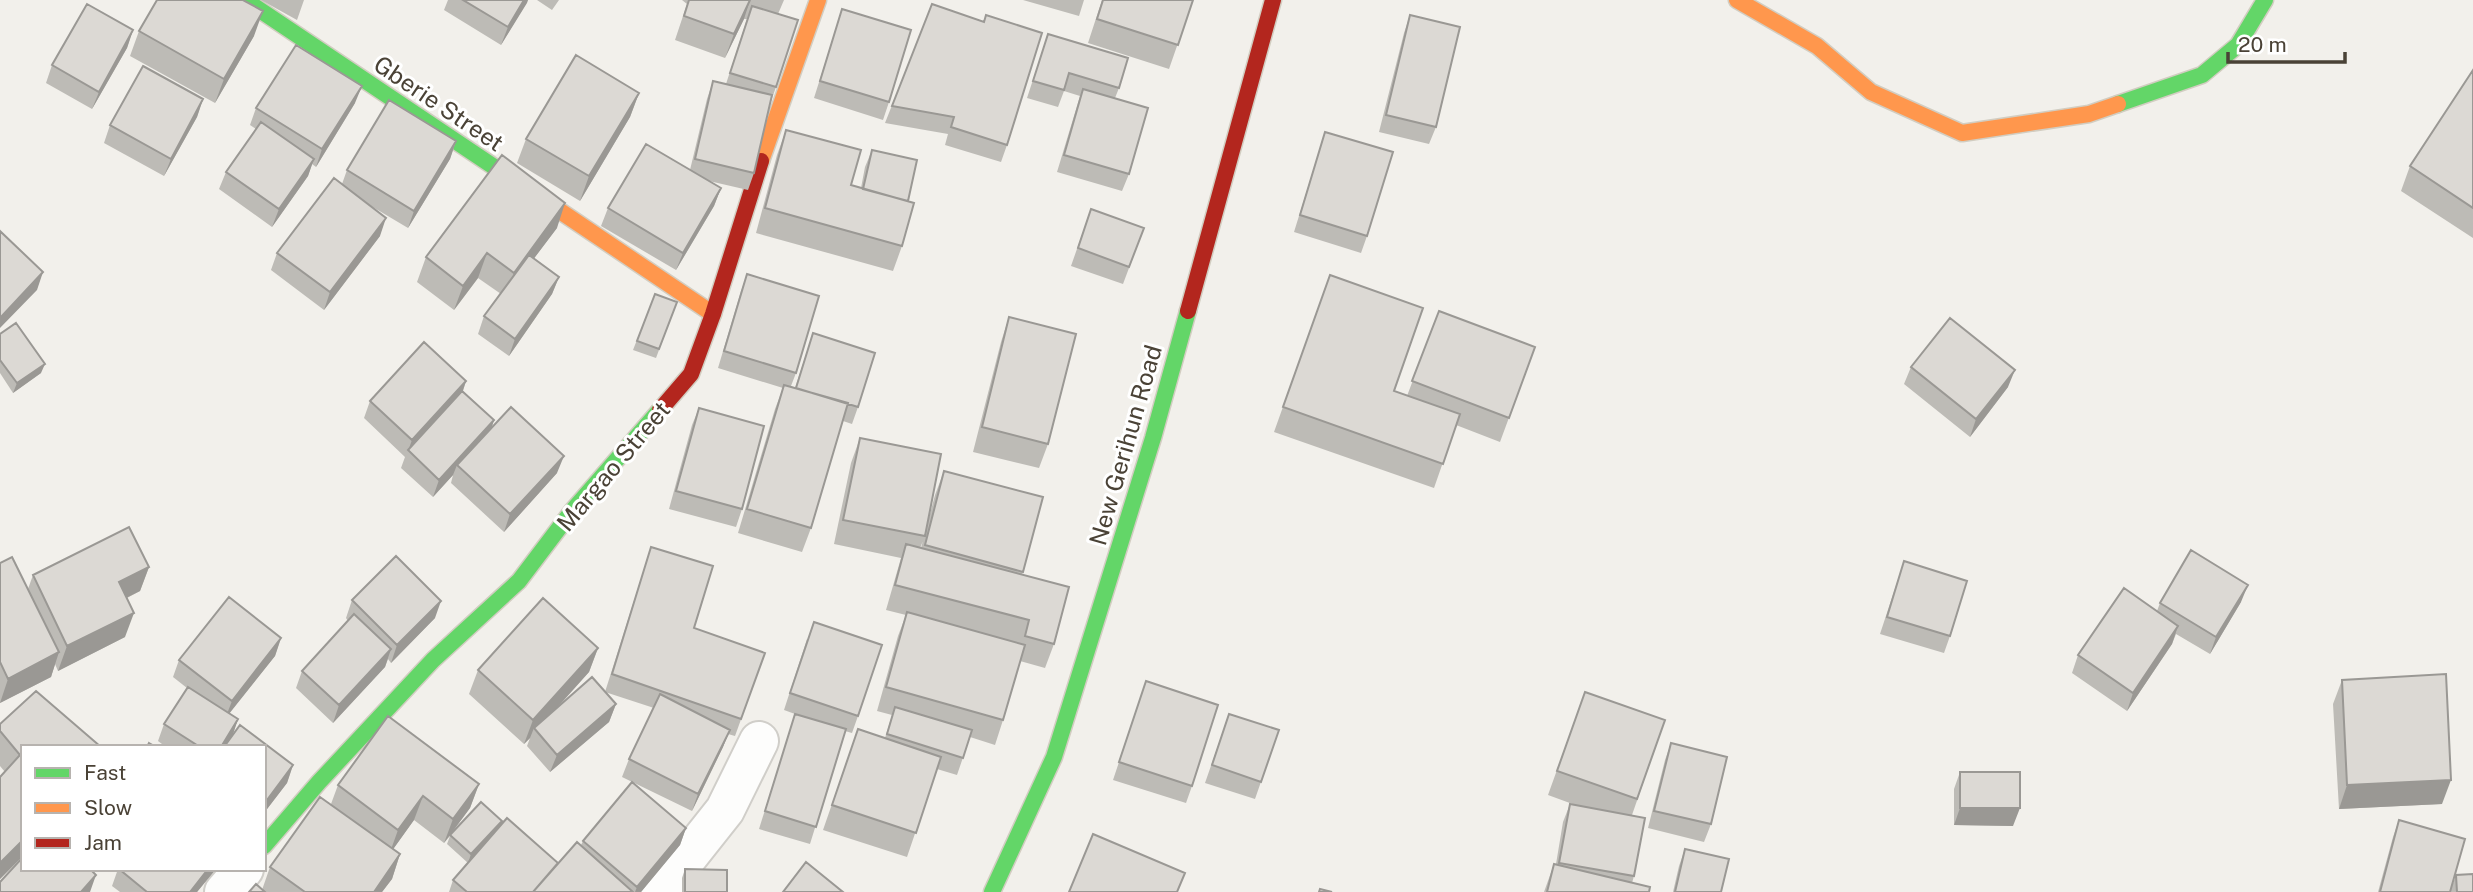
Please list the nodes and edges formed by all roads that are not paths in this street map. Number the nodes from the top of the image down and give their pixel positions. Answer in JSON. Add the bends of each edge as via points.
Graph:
{"nodes":[{"id":1,"x":245,"y":0,"type":"edge"},
{"id":2,"x":818,"y":0,"type":"edge"},
{"id":3,"x":1273,"y":0,"type":"edge"},
{"id":4,"x":1737,"y":0,"type":"edge"},
{"id":5,"x":2265,"y":0,"type":"edge"},
{"id":6,"x":713,"y":314,"type":"junction"},
{"id":7,"x":759,"y":741,"type":"dead end"},
{"id":8,"x":266,"y":844,"type":"edge"},
{"id":9,"x":242,"y":871,"type":"edge"},
{"id":10,"x":224,"y":892,"type":"edge"},
{"id":11,"x":660,"y":892,"type":"edge"},
{"id":12,"x":992,"y":892,"type":"edge"}],
"edges":[{"from":1,"to":6,"type":"street","name":"Gberie Street"},
{"from":2,"to":6,"type":"street","name":"Margao Street"},
{"from":3,"to":12,"type":"street","name":"New Gerihun Road","via":[[1153,438],[1054,757]]},
{"from":4,"to":5,"type":"street","via":[[1817,46],[1871,92],[1962,133],[2089,114],[2202,75],[2238,46]]},
{"from":6,"to":8,"type":"street","name":"Margao Street","via":[[691,374],[572,511],[519,581],[433,660]]},
{"from":7,"to":11,"type":"street","via":[[725,810]]},
{"from":9,"to":10,"type":"street"}]}
